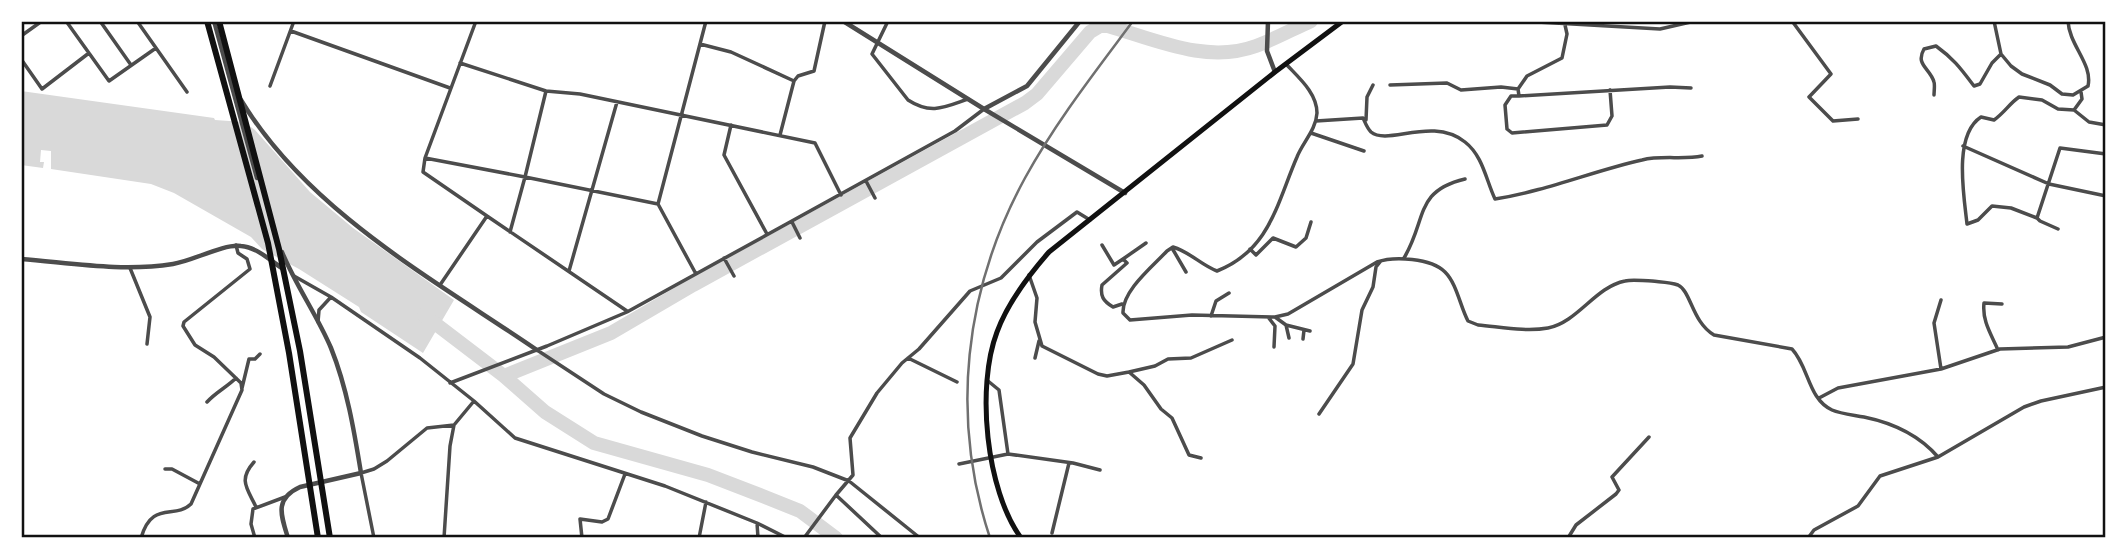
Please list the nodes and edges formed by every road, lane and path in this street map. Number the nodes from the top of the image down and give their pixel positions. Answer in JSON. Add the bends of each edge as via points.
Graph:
{"nodes":[{"id":1,"x":41,"y":21,"type":"edge"},
{"id":2,"x":66,"y":21,"type":"edge"},
{"id":3,"x":100,"y":21,"type":"edge"},
{"id":4,"x":137,"y":21,"type":"edge"},
{"id":5,"x":207,"y":21,"type":"edge"},
{"id":6,"x":217,"y":21,"type":"edge"},
{"id":7,"x":294,"y":21,"type":"edge"},
{"id":8,"x":476,"y":21,"type":"edge"},
{"id":9,"x":706,"y":21,"type":"edge"},
{"id":10,"x":825,"y":21,"type":"edge"},
{"id":11,"x":843,"y":21,"type":"edge"},
{"id":12,"x":888,"y":21,"type":"edge"},
{"id":13,"x":1080,"y":21,"type":"edge"},
{"id":14,"x":1268,"y":21,"type":"edge"},
{"id":15,"x":1343,"y":21,"type":"edge"},
{"id":16,"x":1520,"y":21,"type":"edge"},
{"id":17,"x":1695,"y":21,"type":"edge"},
{"id":18,"x":1792,"y":21,"type":"edge"},
{"id":19,"x":1994,"y":21,"type":"edge"},
{"id":20,"x":2068,"y":21,"type":"edge"},
{"id":21,"x":1565,"y":25,"type":"junction"},
{"id":22,"x":290,"y":31,"type":"junction"},
{"id":23,"x":21,"y":36,"type":"edge"},
{"id":24,"x":877,"y":43,"type":"junction"},
{"id":25,"x":700,"y":44,"type":"junction"},
{"id":26,"x":156,"y":48,"type":"junction"},
{"id":27,"x":89,"y":53,"type":"junction"},
{"id":28,"x":2001,"y":54,"type":"junction"},
{"id":29,"x":21,"y":59,"type":"edge"},
{"id":30,"x":460,"y":63,"type":"junction"},
{"id":31,"x":1286,"y":64,"type":"junction"},
{"id":32,"x":131,"y":65,"type":"junction"},
{"id":33,"x":1275,"y":72,"type":"junction"},
{"id":34,"x":230,"y":82,"type":"junction"},
{"id":35,"x":794,"y":82,"type":"junction"},
{"id":36,"x":1373,"y":85,"type":"dead end"},
{"id":37,"x":1390,"y":85,"type":"dead end"},
{"id":38,"x":270,"y":86,"type":"dead end"},
{"id":39,"x":450,"y":88,"type":"junction"},
{"id":40,"x":1691,"y":88,"type":"dead end"},
{"id":41,"x":1518,"y":89,"type":"junction"},
{"id":42,"x":1610,"y":90,"type":"junction"},
{"id":43,"x":546,"y":91,"type":"junction"},
{"id":44,"x":187,"y":92,"type":"dead end"},
{"id":45,"x":2081,"y":92,"type":"junction"},
{"id":46,"x":1934,"y":95,"type":"dead end"},
{"id":47,"x":1519,"y":96,"type":"junction"},
{"id":48,"x":968,"y":99,"type":"junction"},
{"id":49,"x":617,"y":102,"type":"junction"},
{"id":50,"x":984,"y":109,"type":"junction"},
{"id":51,"x":2074,"y":110,"type":"junction"},
{"id":52,"x":682,"y":114,"type":"junction"},
{"id":53,"x":1857,"y":119,"type":"dead end"},
{"id":54,"x":1316,"y":121,"type":"junction"},
{"id":55,"x":1365,"y":123,"type":"junction"},
{"id":56,"x":731,"y":125,"type":"junction"},
{"id":57,"x":2106,"y":125,"type":"edge"},
{"id":58,"x":1311,"y":133,"type":"junction"},
{"id":59,"x":780,"y":135,"type":"junction"},
{"id":60,"x":1964,"y":146,"type":"junction"},
{"id":61,"x":1364,"y":151,"type":"dead end"},
{"id":62,"x":2106,"y":154,"type":"edge"},
{"id":63,"x":1702,"y":156,"type":"dead end"},
{"id":64,"x":425,"y":158,"type":"junction"},
{"id":65,"x":525,"y":177,"type":"junction"},
{"id":66,"x":1465,"y":179,"type":"dead end"},
{"id":67,"x":867,"y":183,"type":"junction"},
{"id":68,"x":2049,"y":184,"type":"junction"},
{"id":69,"x":591,"y":191,"type":"junction"},
{"id":70,"x":1125,"y":193,"type":"junction"},
{"id":71,"x":841,"y":195,"type":"junction"},
{"id":72,"x":874,"y":196,"type":"dead end"},
{"id":73,"x":2106,"y":196,"type":"edge"},
{"id":74,"x":658,"y":204,"type":"junction"},
{"id":75,"x":487,"y":216,"type":"junction"},
{"id":76,"x":2038,"y":218,"type":"junction"},
{"id":77,"x":1090,"y":220,"type":"junction"},
{"id":78,"x":1311,"y":222,"type":"dead end"},
{"id":79,"x":793,"y":224,"type":"junction"},
{"id":80,"x":2058,"y":229,"type":"dead end"},
{"id":81,"x":510,"y":232,"type":"junction"},
{"id":82,"x":768,"y":234,"type":"junction"},
{"id":83,"x":800,"y":238,"type":"dead end"},
{"id":84,"x":1146,"y":243,"type":"dead end"},
{"id":85,"x":236,"y":245,"type":"junction"},
{"id":86,"x":1102,"y":245,"type":"dead end"},
{"id":87,"x":1172,"y":248,"type":"junction"},
{"id":88,"x":1250,"y":249,"type":"junction"},
{"id":89,"x":724,"y":258,"type":"junction"},
{"id":90,"x":1404,"y":258,"type":"junction"},
{"id":91,"x":21,"y":259,"type":"edge"},
{"id":92,"x":1123,"y":259,"type":"junction"},
{"id":93,"x":1381,"y":261,"type":"junction"},
{"id":94,"x":130,"y":268,"type":"junction"},
{"id":95,"x":569,"y":271,"type":"junction"},
{"id":96,"x":1186,"y":272,"type":"dead end"},
{"id":97,"x":695,"y":274,"type":"junction"},
{"id":98,"x":291,"y":275,"type":"junction"},
{"id":99,"x":733,"y":275,"type":"dead end"},
{"id":100,"x":1029,"y":275,"type":"junction"},
{"id":101,"x":440,"y":285,"type":"junction"},
{"id":102,"x":1229,"y":293,"type":"dead end"},
{"id":103,"x":331,"y":297,"type":"junction"},
{"id":104,"x":1941,"y":300,"type":"dead end"},
{"id":105,"x":1124,"y":303,"type":"junction"},
{"id":106,"x":2002,"y":304,"type":"dead end"},
{"id":107,"x":627,"y":312,"type":"junction"},
{"id":108,"x":1211,"y":316,"type":"junction"},
{"id":109,"x":1268,"y":317,"type":"junction"},
{"id":110,"x":1275,"y":317,"type":"junction"},
{"id":111,"x":318,"y":322,"type":"junction"},
{"id":112,"x":1286,"y":325,"type":"junction"},
{"id":113,"x":2106,"y":337,"type":"edge"},
{"id":114,"x":1289,"y":338,"type":"dead end"},
{"id":115,"x":1303,"y":339,"type":"dead end"},
{"id":116,"x":1232,"y":340,"type":"dead end"},
{"id":117,"x":1039,"y":341,"type":"junction"},
{"id":118,"x":147,"y":344,"type":"dead end"},
{"id":119,"x":1274,"y":347,"type":"dead end"},
{"id":120,"x":1998,"y":350,"type":"junction"},
{"id":121,"x":536,"y":351,"type":"junction"},
{"id":122,"x":260,"y":354,"type":"dead end"},
{"id":123,"x":908,"y":358,"type":"junction"},
{"id":124,"x":1035,"y":358,"type":"dead end"},
{"id":125,"x":1941,"y":369,"type":"junction"},
{"id":126,"x":1129,"y":372,"type":"junction"},
{"id":127,"x":236,"y":378,"type":"junction"},
{"id":128,"x":987,"y":380,"type":"junction"},
{"id":129,"x":452,"y":382,"type":"junction"},
{"id":130,"x":957,"y":382,"type":"dead end"},
{"id":131,"x":2106,"y":387,"type":"edge"},
{"id":132,"x":242,"y":390,"type":"junction"},
{"id":133,"x":1819,"y":398,"type":"junction"},
{"id":134,"x":207,"y":401,"type":"dead end"},
{"id":135,"x":474,"y":401,"type":"junction"},
{"id":136,"x":1319,"y":414,"type":"dead end"},
{"id":137,"x":454,"y":425,"type":"junction"},
{"id":138,"x":1649,"y":437,"type":"dead end"},
{"id":139,"x":1008,"y":454,"type":"junction"},
{"id":140,"x":1938,"y":457,"type":"junction"},
{"id":141,"x":1201,"y":458,"type":"dead end"},
{"id":142,"x":254,"y":462,"type":"dead end"},
{"id":143,"x":1069,"y":463,"type":"junction"},
{"id":144,"x":958,"y":464,"type":"dead end"},
{"id":145,"x":165,"y":469,"type":"dead end"},
{"id":146,"x":1100,"y":470,"type":"dead end"},
{"id":147,"x":360,"y":473,"type":"junction"},
{"id":148,"x":625,"y":474,"type":"junction"},
{"id":149,"x":849,"y":481,"type":"junction"},
{"id":150,"x":200,"y":484,"type":"junction"},
{"id":151,"x":836,"y":495,"type":"junction"},
{"id":152,"x":285,"y":497,"type":"junction"},
{"id":153,"x":706,"y":502,"type":"junction"},
{"id":154,"x":256,"y":507,"type":"junction"},
{"id":155,"x":757,"y":523,"type":"junction"},
{"id":156,"x":1052,"y":533,"type":"dead end"},
{"id":157,"x":95,"y":537,"type":"edge"},
{"id":158,"x":102,"y":538,"type":"edge"},
{"id":159,"x":141,"y":538,"type":"edge"},
{"id":160,"x":255,"y":538,"type":"edge"},
{"id":161,"x":288,"y":538,"type":"edge"},
{"id":162,"x":318,"y":538,"type":"edge"},
{"id":163,"x":330,"y":538,"type":"edge"},
{"id":164,"x":374,"y":538,"type":"edge"},
{"id":165,"x":444,"y":538,"type":"edge"},
{"id":166,"x":582,"y":538,"type":"edge"},
{"id":167,"x":699,"y":538,"type":"edge"},
{"id":168,"x":758,"y":538,"type":"edge"},
{"id":169,"x":787,"y":538,"type":"edge"},
{"id":170,"x":804,"y":538,"type":"edge"},
{"id":171,"x":882,"y":538,"type":"edge"},
{"id":172,"x":920,"y":538,"type":"edge"},
{"id":173,"x":1021,"y":538,"type":"edge"},
{"id":174,"x":1569,"y":538,"type":"edge"},
{"id":175,"x":1808,"y":538,"type":"edge"}],
"edges":[{"from":1,"to":23,"type":"street"},
{"from":2,"to":27,"type":"street"},
{"from":3,"to":32,"type":"street"},
{"from":4,"to":26,"type":"street"},
{"from":5,"to":162,"type":"highway","via":[[265,233]]},
{"from":6,"to":34,"type":"street"},
{"from":6,"to":163,"type":"highway","via":[[270,208],[300,351]]},
{"from":7,"to":22,"type":"street"},
{"from":8,"to":30,"type":"street"},
{"from":9,"to":25,"type":"street"},
{"from":10,"to":35,"type":"street","via":[[814,71],[797,76]]},
{"from":11,"to":24,"type":"street"},
{"from":12,"to":24,"type":"street"},
{"from":13,"to":50,"type":"street","via":[[1027,86]]},
{"from":14,"to":33,"type":"street","via":[[1267,47]]},
{"from":15,"to":31,"type":"highway"},
{"from":16,"to":21,"type":"street"},
{"from":17,"to":21,"type":"street","via":[[1660,29]]},
{"from":18,"to":53,"type":"street","via":[[1831,74],[1809,97],[1833,121]]},
{"from":19,"to":28,"type":"street"},
{"from":20,"to":45,"type":"street","via":[[2074,46],[2089,73],[2088,86]]},
{"from":21,"to":41,"type":"street","via":[[1562,58],[1527,76]]},
{"from":22,"to":38,"type":"street"},
{"from":22,"to":39,"type":"street"},
{"from":24,"to":48,"type":"street"},
{"from":24,"to":48,"type":"street","via":[[872,54],[916,105],[935,110]]},
{"from":25,"to":35,"type":"street","via":[[731,52]]},
{"from":25,"to":52,"type":"street"},
{"from":26,"to":32,"type":"street"},
{"from":26,"to":44,"type":"street"},
{"from":27,"to":29,"type":"street","via":[[42,89]]},
{"from":27,"to":32,"type":"street","via":[[109,81]]},
{"from":28,"to":45,"type":"street","via":[[2022,75],[2062,94]]},
{"from":28,"to":46,"type":"street","via":[[1974,86],[1962,67],[1936,46],[1924,49],[1921,65],[1934,83]]},
{"from":30,"to":39,"type":"street"},
{"from":30,"to":43,"type":"street"},
{"from":31,"to":33,"type":"highway"},
{"from":31,"to":54,"type":"street","via":[[1314,99]]},
{"from":33,"to":70,"type":"highway"},
{"from":34,"to":98,"type":"street","via":[[270,222]]},
{"from":34,"to":101,"type":"street","via":[[256,124],[330,203]]},
{"from":35,"to":59,"type":"street"},
{"from":36,"to":55,"type":"street"},
{"from":37,"to":41,"type":"street","via":[[1447,83],[1461,90]]},
{"from":39,"to":64,"type":"street"},
{"from":40,"to":42,"type":"street"},
{"from":41,"to":47,"type":"street"},
{"from":42,"to":47,"type":"street"},
{"from":42,"to":47,"type":"street","via":[[1612,116],[1607,125],[1512,133],[1507,129],[1505,105],[1511,96]]},
{"from":43,"to":49,"type":"street"},
{"from":43,"to":65,"type":"street"},
{"from":45,"to":51,"type":"street"},
{"from":48,"to":50,"type":"street"},
{"from":49,"to":52,"type":"street"},
{"from":49,"to":69,"type":"street"},
{"from":50,"to":67,"type":"street"},
{"from":50,"to":70,"type":"street"},
{"from":51,"to":57,"type":"street","via":[[2090,122]]},
{"from":51,"to":60,"type":"street","via":[[2019,97],[1994,120],[1981,117],[1973,122]]},
{"from":52,"to":56,"type":"street"},
{"from":52,"to":74,"type":"street"},
{"from":54,"to":55,"type":"street","via":[[1363,118]]},
{"from":54,"to":58,"type":"street"},
{"from":55,"to":63,"type":"street","via":[[1376,134],[1439,129],[1466,142],[1488,177],[1495,199],[1646,159]]},
{"from":56,"to":59,"type":"street"},
{"from":56,"to":82,"type":"street","via":[[724,155]]},
{"from":58,"to":61,"type":"street"},
{"from":58,"to":88,"type":"street","via":[[1268,229]]},
{"from":59,"to":71,"type":"street","via":[[815,143]]},
{"from":60,"to":68,"type":"street"},
{"from":60,"to":76,"type":"street","via":[[1961,176],[1966,224],[1978,220],[1992,206]]},
{"from":62,"to":68,"type":"street","via":[[2060,148]]},
{"from":64,"to":65,"type":"street"},
{"from":64,"to":75,"type":"street","via":[[423,172]]},
{"from":65,"to":69,"type":"street"},
{"from":65,"to":81,"type":"street"},
{"from":66,"to":90,"type":"street","via":[[1432,194]]},
{"from":67,"to":71,"type":"street"},
{"from":67,"to":72,"type":"street"},
{"from":68,"to":73,"type":"street"},
{"from":68,"to":76,"type":"street"},
{"from":69,"to":74,"type":"street"},
{"from":69,"to":95,"type":"street"},
{"from":70,"to":77,"type":"highway"},
{"from":71,"to":79,"type":"street"},
{"from":74,"to":97,"type":"street"},
{"from":75,"to":81,"type":"street"},
{"from":75,"to":101,"type":"street"},
{"from":76,"to":80,"type":"street"},
{"from":77,"to":100,"type":"highway","via":[[1049,252]]},
{"from":77,"to":123,"type":"street","via":[[1077,212],[1037,242],[1001,278],[970,291]]},
{"from":78,"to":88,"type":"street","via":[[1306,238],[1296,247],[1273,238],[1256,255]]},
{"from":79,"to":82,"type":"street"},
{"from":79,"to":83,"type":"street"},
{"from":81,"to":95,"type":"street"},
{"from":82,"to":89,"type":"street"},
{"from":84,"to":92,"type":"street"},
{"from":85,"to":94,"type":"street","via":[[173,264]]},
{"from":85,"to":98,"type":"street","via":[[251,247]]},
{"from":85,"to":127,"type":"street","via":[[250,269],[183,326],[195,345]]},
{"from":86,"to":92,"type":"street","via":[[1114,265]]},
{"from":87,"to":88,"type":"street","via":[[1217,271]]},
{"from":87,"to":96,"type":"street"},
{"from":87,"to":105,"type":"street","via":[[1133,287]]},
{"from":89,"to":97,"type":"street"},
{"from":89,"to":99,"type":"street"},
{"from":90,"to":93,"type":"street"},
{"from":90,"to":133,"type":"street","via":[[1444,271],[1468,321],[1478,326],[1550,327],[1624,281],[1680,285],[1706,331],[1791,349]]},
{"from":91,"to":94,"type":"street"},
{"from":92,"to":105,"type":"street","via":[[1127,263],[1101,290],[1113,307]]},
{"from":93,"to":110,"type":"street"},
{"from":93,"to":136,"type":"street","via":[[1362,310],[1353,364]]},
{"from":94,"to":118,"type":"street","via":[[150,317]]},
{"from":95,"to":107,"type":"street"},
{"from":97,"to":107,"type":"street"},
{"from":98,"to":103,"type":"street"},
{"from":98,"to":111,"type":"street"},
{"from":100,"to":117,"type":"street","via":[[1037,298]]},
{"from":100,"to":128,"type":"highway","via":[[997,332]]},
{"from":101,"to":121,"type":"street"},
{"from":102,"to":108,"type":"street","via":[[1216,301]]},
{"from":103,"to":111,"type":"street","via":[[320,310]]},
{"from":103,"to":129,"type":"street"},
{"from":104,"to":125,"type":"street","via":[[1934,323]]},
{"from":105,"to":108,"type":"street","via":[[1123,313],[1130,320]]},
{"from":106,"to":120,"type":"street","via":[[1988,302],[1983,308],[1987,330]]},
{"from":107,"to":121,"type":"street"},
{"from":108,"to":109,"type":"street"},
{"from":109,"to":110,"type":"street"},
{"from":109,"to":119,"type":"street","via":[[1275,326]]},
{"from":110,"to":112,"type":"street"},
{"from":111,"to":147,"type":"street","via":[[345,388]]},
{"from":112,"to":114,"type":"street"},
{"from":112,"to":115,"type":"street","via":[[1307,331]]},
{"from":113,"to":120,"type":"street","via":[[2068,347]]},
{"from":116,"to":126,"type":"street","via":[[1191,358],[1168,359]]},
{"from":117,"to":124,"type":"street"},
{"from":117,"to":126,"type":"street","via":[[1052,353],[1098,374]]},
{"from":120,"to":125,"type":"street"},
{"from":121,"to":129,"type":"street"},
{"from":121,"to":149,"type":"street","via":[[641,412],[702,436]]},
{"from":122,"to":132,"type":"street","via":[[249,359]]},
{"from":123,"to":130,"type":"street"},
{"from":123,"to":149,"type":"street","via":[[877,393],[850,438],[853,475]]},
{"from":125,"to":133,"type":"street","via":[[1838,388]]},
{"from":126,"to":141,"type":"street","via":[[1172,418],[1189,456]]},
{"from":127,"to":132,"type":"street"},
{"from":127,"to":134,"type":"street"},
{"from":128,"to":139,"type":"street","via":[[999,390]]},
{"from":128,"to":173,"type":"highway","via":[[991,461],[999,493]]},
{"from":129,"to":135,"type":"street"},
{"from":131,"to":140,"type":"street","via":[[2024,407]]},
{"from":132,"to":150,"type":"street"},
{"from":133,"to":140,"type":"street","via":[[1831,410],[1883,421],[1909,432]]},
{"from":135,"to":137,"type":"street"},
{"from":135,"to":148,"type":"street","via":[[515,438]]},
{"from":137,"to":147,"type":"street","via":[[427,428],[387,461]]},
{"from":137,"to":165,"type":"street"},
{"from":138,"to":174,"type":"street","via":[[1612,477],[1619,490],[1616,494],[1576,525]]},
{"from":139,"to":143,"type":"street"},
{"from":139,"to":144,"type":"street"},
{"from":140,"to":175,"type":"street","via":[[1880,475],[1858,506],[1814,530]]},
{"from":142,"to":154,"type":"street","via":[[244,480]]},
{"from":143,"to":146,"type":"street"},
{"from":143,"to":156,"type":"street"},
{"from":145,"to":150,"type":"street"},
{"from":147,"to":152,"type":"street","via":[[300,487]]},
{"from":147,"to":164,"type":"street"},
{"from":148,"to":153,"type":"street"},
{"from":148,"to":166,"type":"street","via":[[608,519],[580,519]]},
{"from":149,"to":151,"type":"street"},
{"from":149,"to":172,"type":"street"},
{"from":150,"to":159,"type":"street","via":[[186,509],[152,518]]},
{"from":151,"to":170,"type":"street"},
{"from":151,"to":171,"type":"street"},
{"from":152,"to":154,"type":"street"},
{"from":152,"to":161,"type":"street","via":[[281,507]]},
{"from":153,"to":155,"type":"street"},
{"from":153,"to":167,"type":"street"},
{"from":154,"to":160,"type":"street","via":[[251,524]]},
{"from":155,"to":168,"type":"street"},
{"from":155,"to":169,"type":"street"},
{"from":157,"to":158,"type":"street"}]}
